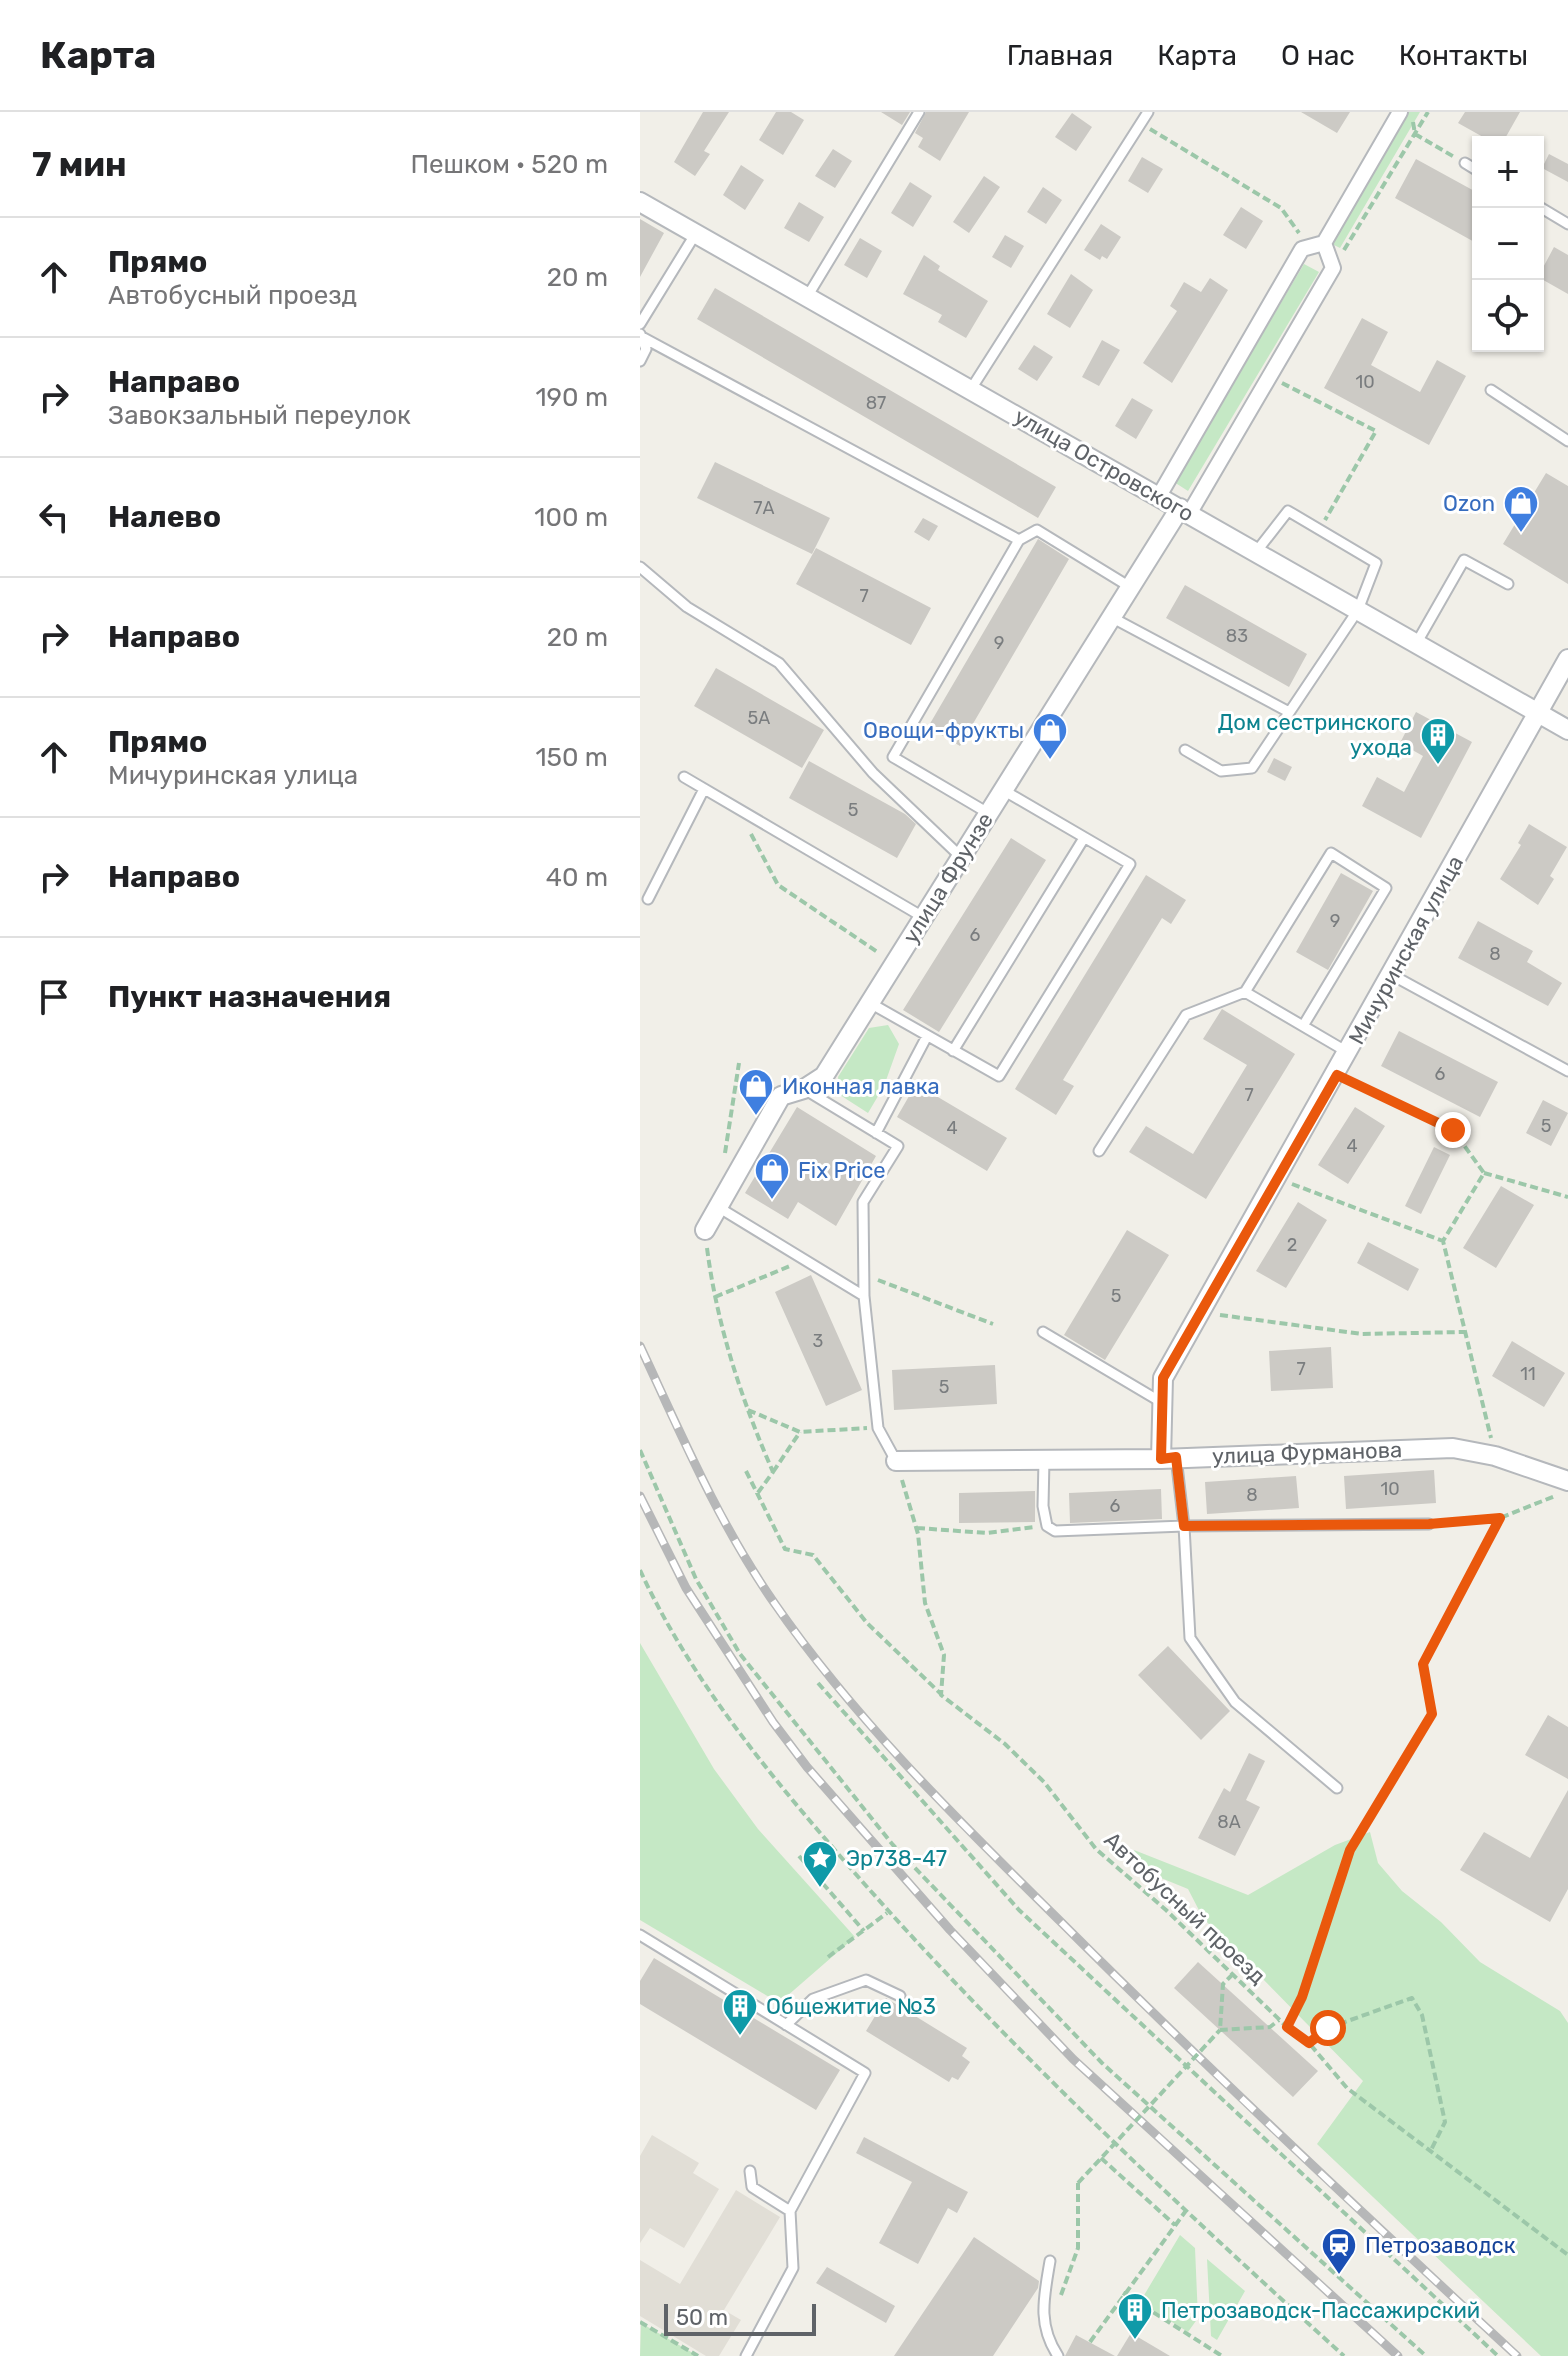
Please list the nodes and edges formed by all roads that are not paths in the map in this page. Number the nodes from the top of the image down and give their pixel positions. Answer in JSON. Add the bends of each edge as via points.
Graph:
{"nodes":[{"id":1,"x":919,"y":112,"type":"edge"},
{"id":2,"x":1148,"y":112,"type":"edge"},
{"id":3,"x":1400,"y":112,"type":"edge"},
{"id":4,"x":1465,"y":163,"type":"road end"},
{"id":5,"x":1472,"y":167,"type":"edge"},
{"id":6,"x":640,"y":202,"type":"edge"},
{"id":7,"x":1541,"y":208,"type":"edge"},
{"id":8,"x":1568,"y":224,"type":"edge"},
{"id":9,"x":696,"y":233,"type":"junction"},
{"id":10,"x":1317,"y":245,"type":"junction"},
{"id":11,"x":807,"y":297,"type":"junction"},
{"id":12,"x":640,"y":324,"type":"edge"},
{"id":13,"x":640,"y":335,"type":"edge"},
{"id":14,"x":640,"y":361,"type":"edge"},
{"id":15,"x":971,"y":389,"type":"junction"},
{"id":16,"x":1491,"y":390,"type":"dead end"},
{"id":17,"x":1568,"y":441,"type":"edge"},
{"id":18,"x":1159,"y":496,"type":"junction"},
{"id":19,"x":1184,"y":511,"type":"junction"},
{"id":20,"x":1019,"y":540,"type":"junction"},
{"id":21,"x":1256,"y":552,"type":"junction"},
{"id":22,"x":640,"y":567,"type":"edge"},
{"id":23,"x":1508,"y":584,"type":"dead end"},
{"id":24,"x":1130,"y":587,"type":"junction"},
{"id":25,"x":1358,"y":610,"type":"junction"},
{"id":26,"x":1111,"y":617,"type":"junction"},
{"id":27,"x":1416,"y":644,"type":"junction"},
{"id":28,"x":1568,"y":659,"type":"edge"},
{"id":29,"x":1289,"y":712,"type":"junction"},
{"id":30,"x":1537,"y":712,"type":"junction"},
{"id":31,"x":1568,"y":730,"type":"edge"},
{"id":32,"x":1185,"y":750,"type":"dead end"},
{"id":33,"x":684,"y":777,"type":"dead end"},
{"id":34,"x":704,"y":789,"type":"junction"},
{"id":35,"x":1003,"y":790,"type":"junction"},
{"id":36,"x":988,"y":813,"type":"junction"},
{"id":37,"x":1084,"y":838,"type":"junction"},
{"id":38,"x":961,"y":857,"type":"junction"},
{"id":39,"x":648,"y":899,"type":"dead end"},
{"id":40,"x":923,"y":917,"type":"junction"},
{"id":41,"x":1392,"y":975,"type":"junction"},
{"id":42,"x":1245,"y":992,"type":"junction"},
{"id":43,"x":870,"y":1003,"type":"junction"},
{"id":44,"x":1303,"y":1026,"type":"junction"},
{"id":45,"x":927,"y":1036,"type":"junction"},
{"id":46,"x":953,"y":1051,"type":"junction"},
{"id":47,"x":1349,"y":1053,"type":"junction"},
{"id":48,"x":1568,"y":1071,"type":"edge"},
{"id":49,"x":804,"y":1089,"type":"junction"},
{"id":50,"x":876,"y":1133,"type":"junction"},
{"id":51,"x":1099,"y":1151,"type":"dead end"},
{"id":52,"x":718,"y":1207,"type":"junction"},
{"id":53,"x":705,"y":1230,"type":"road end"},
{"id":54,"x":864,"y":1296,"type":"junction"},
{"id":55,"x":1043,"y":1332,"type":"dead end"},
{"id":56,"x":1161,"y":1402,"type":"junction"},
{"id":57,"x":1169,"y":1458,"type":"junction"},
{"id":58,"x":1044,"y":1460,"type":"junction"},
{"id":59,"x":896,"y":1461,"type":"joint"},
{"id":60,"x":1568,"y":1481,"type":"edge"},
{"id":61,"x":1429,"y":1524,"type":"road end"},
{"id":62,"x":1184,"y":1526,"type":"junction"},
{"id":63,"x":1337,"y":1788,"type":"dead end"},
{"id":64,"x":640,"y":1935,"type":"edge"},
{"id":65,"x":900,"y":1996,"type":"dead end"},
{"id":66,"x":786,"y":2025,"type":"junction"},
{"id":67,"x":750,"y":2171,"type":"dead end"},
{"id":68,"x":790,"y":2211,"type":"junction"},
{"id":69,"x":1050,"y":2261,"type":"dead end"},
{"id":70,"x":746,"y":2356,"type":"edge"},
{"id":71,"x":1058,"y":2356,"type":"edge"}],
"edges":[{"from":1,"to":11,"type":"lane"},
{"from":2,"to":15,"type":"lane"},
{"from":3,"to":10,"type":"street"},
{"from":4,"to":5,"type":"lane"},
{"from":6,"to":9,"type":"street","name":"улица Островского"},
{"from":7,"to":8,"type":"lane"},
{"from":9,"to":11,"type":"street","name":"улица Островского"},
{"from":9,"to":12,"type":"lane"},
{"from":10,"to":18,"type":"street","via":[[1302,249]]},
{"from":10,"to":19,"type":"street","name":"улица Фрунзе","via":[[1333,268]]},
{"from":11,"to":15,"type":"street","name":"улица Островского"},
{"from":13,"to":14,"type":"lane","via":[[646,349]]},
{"from":13,"to":20,"type":"lane"},
{"from":15,"to":18,"type":"street","name":"улица Островского"},
{"from":16,"to":17,"type":"lane"},
{"from":18,"to":19,"type":"street","name":"улица Островского"},
{"from":19,"to":21,"type":"street","name":"улица Островского"},
{"from":19,"to":24,"type":"street","name":"улица Фрунзе"},
{"from":20,"to":24,"type":"lane","via":[[1037,530]]},
{"from":20,"to":36,"type":"lane","via":[[893,757]]},
{"from":21,"to":25,"type":"street","name":"улица Островского"},
{"from":21,"to":25,"type":"lane","via":[[1288,511],[1376,563]]},
{"from":22,"to":38,"type":"lane","via":[[687,607],[779,663],[873,773]]},
{"from":23,"to":27,"type":"lane","via":[[1464,560]]},
{"from":24,"to":26,"type":"street","name":"улица Фрунзе"},
{"from":25,"to":27,"type":"street","name":"улица Островского"},
{"from":25,"to":29,"type":"lane"},
{"from":26,"to":29,"type":"lane"},
{"from":26,"to":35,"type":"street","name":"улица Фрунзе"},
{"from":27,"to":30,"type":"street","name":"улица Островского"},
{"from":28,"to":30,"type":"street","name":"Мичуринская улица"},
{"from":29,"to":32,"type":"lane","via":[[1252,768],[1221,771]]},
{"from":30,"to":31,"type":"street","name":"улица Островского"},
{"from":30,"to":41,"type":"street","name":"Мичуринская улица"},
{"from":33,"to":34,"type":"lane"},
{"from":34,"to":39,"type":"lane"},
{"from":34,"to":40,"type":"lane"},
{"from":35,"to":36,"type":"street","name":"улица Фрунзе"},
{"from":35,"to":37,"type":"lane"},
{"from":36,"to":38,"type":"street","name":"улица Фрунзе"},
{"from":37,"to":46,"type":"lane"},
{"from":37,"to":46,"type":"lane","via":[[1130,864],[1122,878],[999,1076]]},
{"from":38,"to":40,"type":"street","name":"улица Фрунзе"},
{"from":40,"to":43,"type":"street","name":"улица Фрунзе"},
{"from":41,"to":47,"type":"street","name":"Мичуринская улица"},
{"from":41,"to":48,"type":"lane"},
{"from":42,"to":44,"type":"lane"},
{"from":42,"to":44,"type":"lane","via":[[1331,853],[1386,888]]},
{"from":42,"to":51,"type":"lane","via":[[1186,1015]]},
{"from":43,"to":45,"type":"lane"},
{"from":43,"to":49,"type":"street","name":"улица Фрунзе","via":[[824,1076]]},
{"from":44,"to":47,"type":"lane"},
{"from":45,"to":46,"type":"lane"},
{"from":45,"to":50,"type":"lane"},
{"from":47,"to":56,"type":"street","name":"Мичуринская улица","via":[[1163,1378]]},
{"from":49,"to":50,"type":"lane"},
{"from":49,"to":52,"type":"street","name":"улица Фрунзе","via":[[781,1096]]},
{"from":50,"to":54,"type":"lane","via":[[898,1146],[863,1202]]},
{"from":52,"to":53,"type":"street","name":"улица Фрунзе"},
{"from":52,"to":54,"type":"lane"},
{"from":54,"to":59,"type":"lane","via":[[878,1428]]},
{"from":55,"to":56,"type":"lane"},
{"from":56,"to":57,"type":"street","name":"Мичуринская улица"},
{"from":57,"to":58,"type":"street","name":"улица Фурманова"},
{"from":57,"to":60,"type":"street","name":"улица Фурманова","via":[[1453,1448]]},
{"from":57,"to":62,"type":"lane"},
{"from":58,"to":59,"type":"street","name":"улица Фурманова"},
{"from":58,"to":62,"type":"lane","via":[[1043,1506],[1047,1526],[1055,1531]]},
{"from":61,"to":62,"type":"lane"},
{"from":62,"to":63,"type":"lane","via":[[1190,1638],[1235,1702]]},
{"from":64,"to":66,"type":"lane"},
{"from":65,"to":66,"type":"lane","via":[[866,1980],[813,1999]]},
{"from":66,"to":68,"type":"lane","via":[[865,2073]]},
{"from":67,"to":68,"type":"lane","via":[[752,2187]]},
{"from":68,"to":70,"type":"lane","via":[[793,2268]]},
{"from":69,"to":71,"type":"lane","via":[[1041,2315]]}]}
